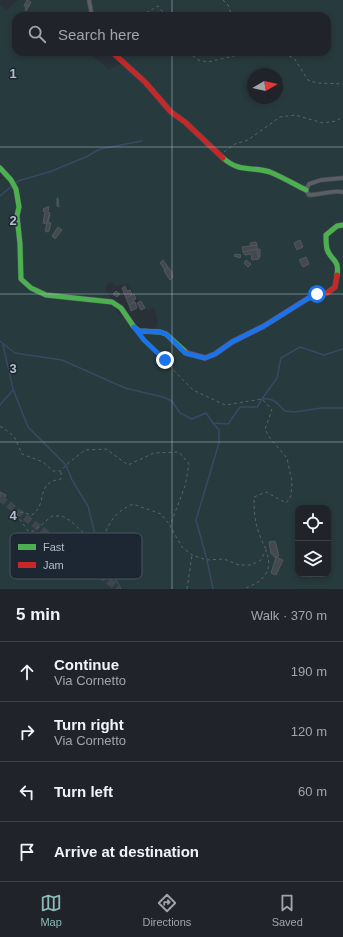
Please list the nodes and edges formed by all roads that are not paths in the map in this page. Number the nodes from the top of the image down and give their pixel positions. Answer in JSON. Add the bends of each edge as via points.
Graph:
{"nodes":[{"id":1,"x":89,"y":0,"type":"edge"},
{"id":2,"x":91,"y":12,"type":"edge"},
{"id":3,"x":116,"y":56,"type":"edge"},
{"id":4,"x":0,"y":168,"type":"edge"},
{"id":5,"x":343,"y":178,"type":"edge"},
{"id":6,"x":306,"y":190,"type":"junction"},
{"id":7,"x":343,"y":192,"type":"edge"},
{"id":8,"x":343,"y":225,"type":"edge"}],
"edges":[{"from":1,"to":2,"type":"street"},
{"from":3,"to":6,"type":"street","via":[[145,82],[171,112],[229,163],[239,168],[269,172]]},
{"from":4,"to":8,"type":"street","via":[[15,187],[19,207],[17,216],[21,279],[46,295],[112,302],[121,308],[139,331],[166,334],[185,353],[205,358],[307,299],[327,293],[335,287],[338,270],[336,261],[327,250],[326,235],[337,226]]},
{"from":5,"to":6,"type":"street","via":[[321,180],[309,184]]},
{"from":6,"to":7,"type":"street","via":[[309,195]]}]}
